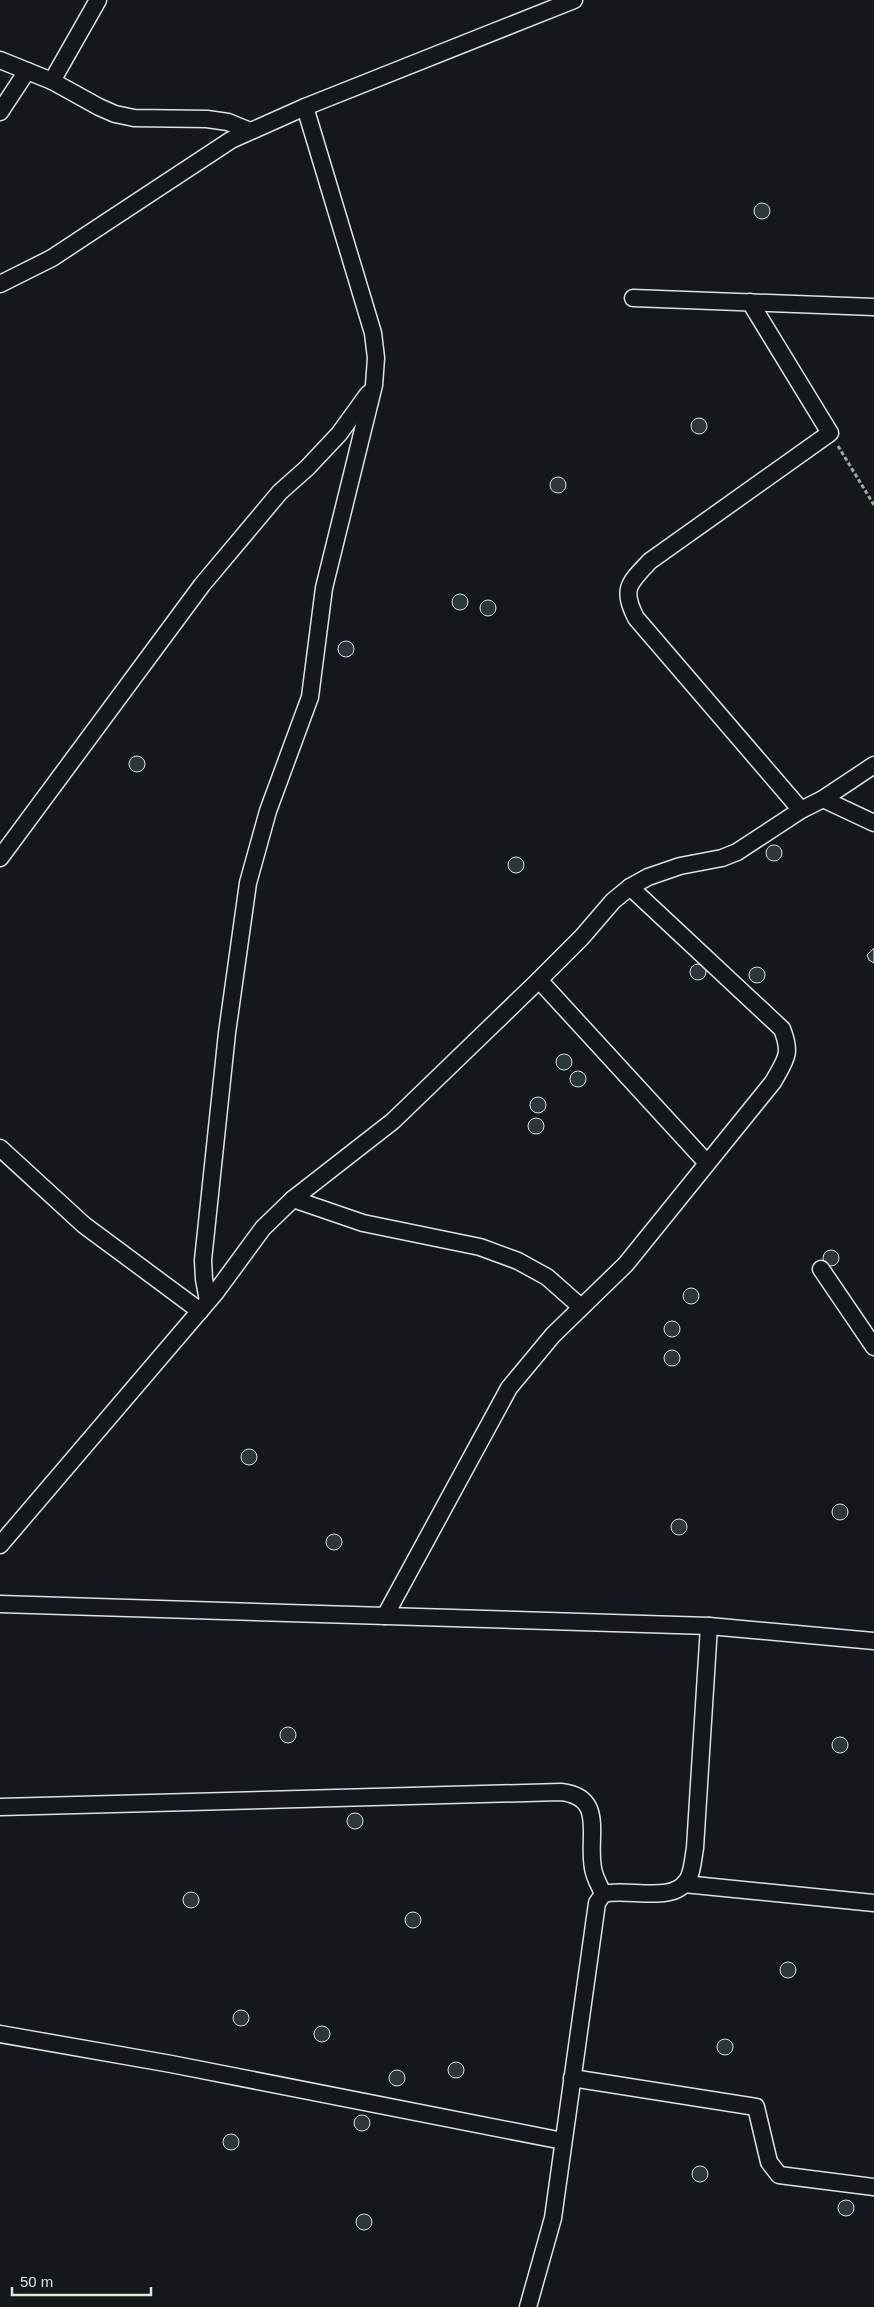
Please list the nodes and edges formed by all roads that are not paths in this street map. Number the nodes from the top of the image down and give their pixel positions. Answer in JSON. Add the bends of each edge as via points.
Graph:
{"nodes":[{"id":1,"x":98,"y":0,"type":"edge"},
{"id":2,"x":564,"y":2,"type":"edge"},
{"id":3,"x":0,"y":60,"type":"edge"},
{"id":4,"x":27,"y":71,"type":"junction"},
{"id":5,"x":52,"y":81,"type":"junction"},
{"id":6,"x":305,"y":108,"type":"junction"},
{"id":7,"x":0,"y":112,"type":"edge"},
{"id":8,"x":250,"y":131,"type":"junction"},
{"id":9,"x":0,"y":284,"type":"edge"},
{"id":10,"x":633,"y":298,"type":"dead end"},
{"id":11,"x":750,"y":302,"type":"junction"},
{"id":12,"x":874,"y":307,"type":"edge"},
{"id":13,"x":374,"y":385,"type":"junction"},
{"id":14,"x":874,"y":765,"type":"edge"},
{"id":15,"x":823,"y":799,"type":"junction"},
{"id":16,"x":801,"y":810,"type":"junction"},
{"id":17,"x":874,"y":823,"type":"edge"},
{"id":18,"x":0,"y":858,"type":"edge"},
{"id":19,"x":630,"y":886,"type":"junction"},
{"id":20,"x":539,"y":980,"type":"junction"},
{"id":21,"x":0,"y":1148,"type":"edge"},
{"id":22,"x":707,"y":1163,"type":"junction"},
{"id":23,"x":293,"y":1199,"type":"junction"},
{"id":24,"x":821,"y":1269,"type":"dead end"},
{"id":25,"x":204,"y":1306,"type":"junction"},
{"id":26,"x":581,"y":1307,"type":"junction"},
{"id":27,"x":874,"y":1347,"type":"edge"},
{"id":28,"x":0,"y":1545,"type":"edge"},
{"id":29,"x":0,"y":1604,"type":"edge"},
{"id":30,"x":385,"y":1616,"type":"junction"},
{"id":31,"x":709,"y":1626,"type":"junction"},
{"id":32,"x":874,"y":1641,"type":"edge"},
{"id":33,"x":0,"y":1807,"type":"edge"},
{"id":34,"x":684,"y":1884,"type":"junction"},
{"id":35,"x":603,"y":1894,"type":"junction"},
{"id":36,"x":874,"y":1903,"type":"edge"},
{"id":37,"x":0,"y":2034,"type":"edge"},
{"id":38,"x":572,"y":2078,"type":"junction"},
{"id":39,"x":563,"y":2141,"type":"junction"},
{"id":40,"x":874,"y":2187,"type":"edge"},
{"id":41,"x":528,"y":2307,"type":"edge"}],
"edges":[{"from":1,"to":5,"type":"street"},
{"from":2,"to":6,"type":"street"},
{"from":3,"to":4,"type":"street"},
{"from":4,"to":5,"type":"street"},
{"from":4,"to":7,"type":"street"},
{"from":5,"to":8,"type":"street","via":[[115,114],[134,118],[207,119],[228,122]]},
{"from":6,"to":8,"type":"street"},
{"from":6,"to":13,"type":"street","via":[[373,333],[376,358]]},
{"from":8,"to":9,"type":"street","via":[[231,140],[52,258]]},
{"from":10,"to":11,"type":"street"},
{"from":11,"to":12,"type":"street"},
{"from":11,"to":16,"type":"street","via":[[830,433],[650,561],[630,582],[627,594],[636,618]]},
{"from":13,"to":18,"type":"street","via":[[339,434],[280,492],[202,585]]},
{"from":13,"to":25,"type":"street","via":[[324,588],[310,697],[268,811],[248,883],[227,1033],[203,1260]]},
{"from":14,"to":15,"type":"street"},
{"from":15,"to":16,"type":"street"},
{"from":15,"to":17,"type":"street"},
{"from":16,"to":19,"type":"street","via":[[737,852],[680,866]]},
{"from":19,"to":20,"type":"street"},
{"from":19,"to":22,"type":"street","via":[[782,1029],[789,1046],[787,1059],[773,1082]]},
{"from":20,"to":22,"type":"street"},
{"from":20,"to":23,"type":"street","via":[[393,1121]]},
{"from":21,"to":25,"type":"street","via":[[84,1224]]},
{"from":22,"to":26,"type":"street","via":[[626,1264]]},
{"from":23,"to":25,"type":"street","via":[[263,1228]]},
{"from":23,"to":26,"type":"street","via":[[363,1223],[480,1247],[518,1261],[547,1277]]},
{"from":24,"to":27,"type":"street"},
{"from":25,"to":28,"type":"street"},
{"from":26,"to":30,"type":"street","via":[[509,1388]]},
{"from":29,"to":30,"type":"street"},
{"from":30,"to":31,"type":"street"},
{"from":31,"to":32,"type":"street"},
{"from":31,"to":34,"type":"street","via":[[695,1848]]},
{"from":33,"to":35,"type":"street","via":[[575,1794],[583,1798],[592,1817],[593,1870]]},
{"from":34,"to":35,"type":"street","via":[[668,1893],[615,1891]]},
{"from":34,"to":36,"type":"street"},
{"from":35,"to":38,"type":"street","via":[[594,1917]]},
{"from":37,"to":39,"type":"street"},
{"from":38,"to":39,"type":"street"},
{"from":38,"to":40,"type":"street","via":[[756,2107],[769,2162],[779,2175]]},
{"from":39,"to":41,"type":"street","via":[[553,2218]]}]}
